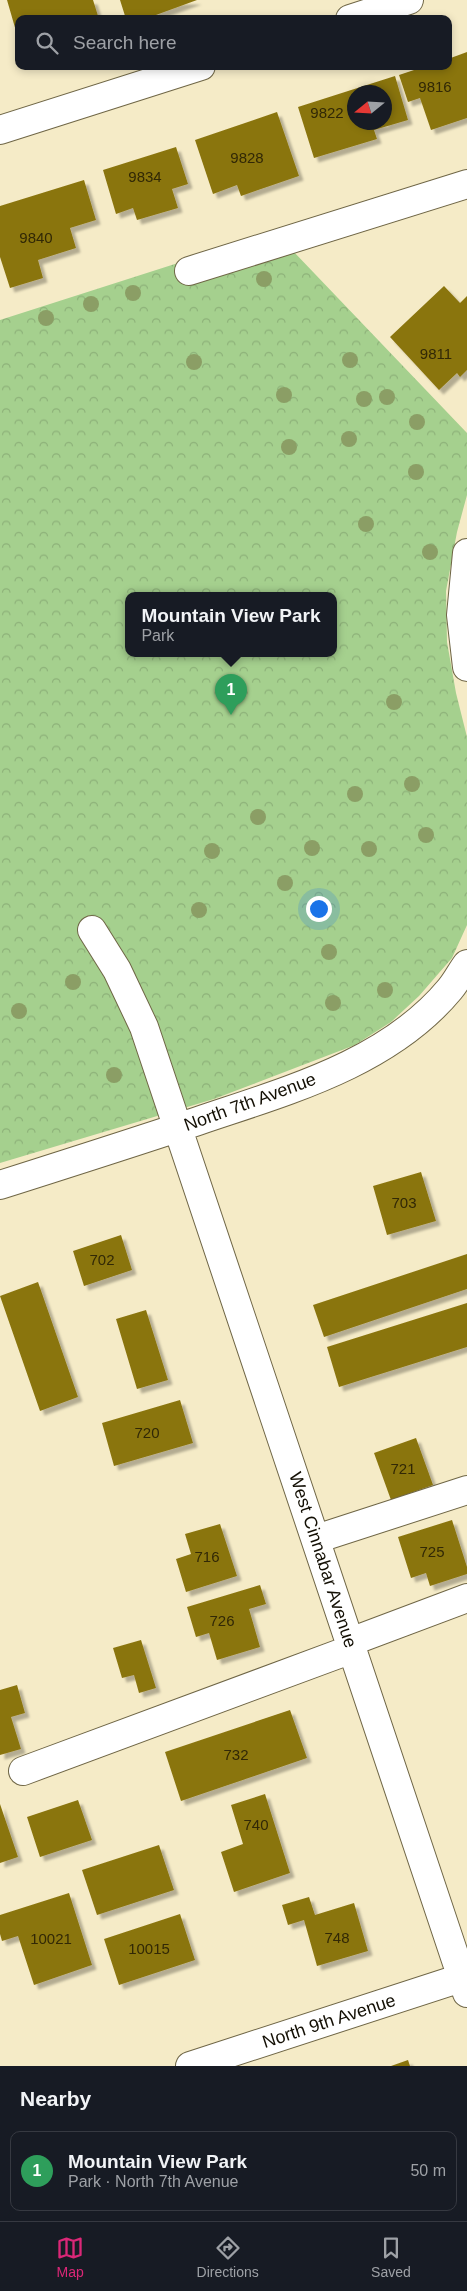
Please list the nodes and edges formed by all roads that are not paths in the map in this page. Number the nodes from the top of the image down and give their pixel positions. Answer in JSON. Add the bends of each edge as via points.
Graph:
{"nodes":[{"id":1,"x":409,"y":0,"type":"edge"},
{"id":2,"x":362,"y":15,"type":"edge"},
{"id":3,"x":188,"y":70,"type":"edge"},
{"id":4,"x":0,"y":130,"type":"edge"},
{"id":5,"x":467,"y":184,"type":"edge"},
{"id":6,"x":189,"y":271,"type":"dead end"},
{"id":7,"x":467,"y":553,"type":"edge"},
{"id":8,"x":467,"y":667,"type":"edge"},
{"id":9,"x":92,"y":930,"type":"dead end"},
{"id":10,"x":467,"y":964,"type":"edge"},
{"id":11,"x":179,"y":1128,"type":"junction"},
{"id":12,"x":0,"y":1185,"type":"edge"},
{"id":13,"x":467,"y":1490,"type":"edge"},
{"id":14,"x":316,"y":1539,"type":"junction"},
{"id":15,"x":467,"y":1598,"type":"edge"},
{"id":16,"x":351,"y":1645,"type":"junction"},
{"id":17,"x":23,"y":1771,"type":"dead end"},
{"id":18,"x":465,"y":1982,"type":"edge"},
{"id":19,"x":190,"y":2066,"type":"edge"}],
"edges":[{"from":1,"to":2,"type":"street"},
{"from":3,"to":4,"type":"street"},
{"from":5,"to":6,"type":"street"},
{"from":7,"to":8,"type":"street","via":[[461,615]]},
{"from":9,"to":11,"type":"street","name":"West Cinnabar Avenue","via":[[144,1027]]},
{"from":10,"to":11,"type":"street","name":"North 7th Avenue","via":[[450,989],[422,1017],[366,1056],[291,1090]]},
{"from":11,"to":12,"type":"street","name":"North 7th Avenue"},
{"from":11,"to":14,"type":"street","name":"West Cinnabar Avenue"},
{"from":13,"to":14,"type":"street"},
{"from":14,"to":16,"type":"street","name":"West Cinnabar Avenue"},
{"from":15,"to":16,"type":"street"},
{"from":16,"to":17,"type":"street"},
{"from":16,"to":18,"type":"street","name":"West Cinnabar Avenue"},
{"from":18,"to":19,"type":"street","name":"North 9th Avenue"}]}
